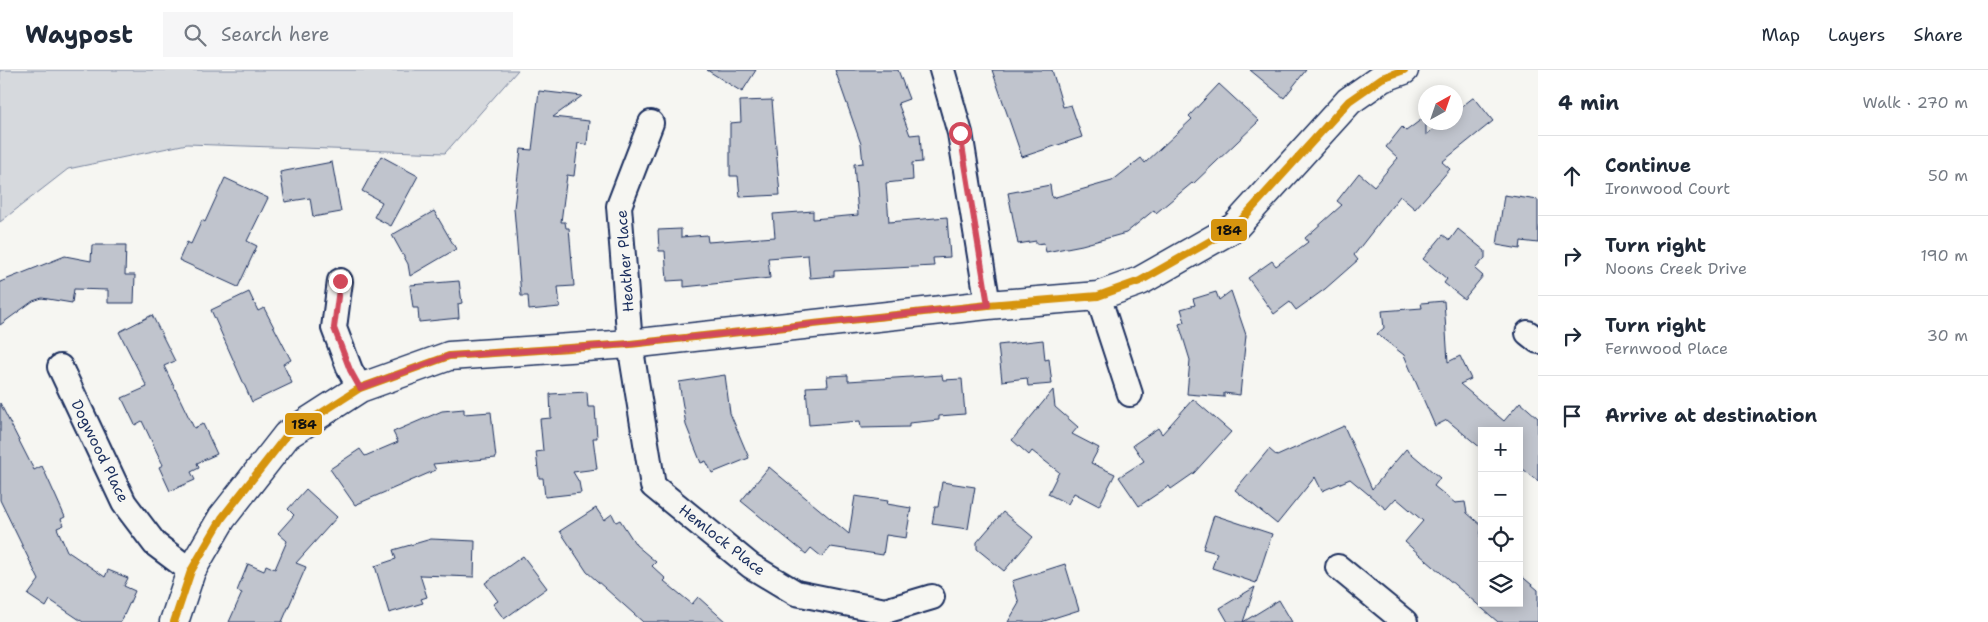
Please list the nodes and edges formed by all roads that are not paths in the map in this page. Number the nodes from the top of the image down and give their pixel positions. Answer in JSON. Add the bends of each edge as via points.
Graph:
{"nodes":[{"id":1,"x":942,"y":70,"type":"edge"},
{"id":2,"x":1404,"y":70,"type":"edge"},
{"id":3,"x":651,"y":123,"type":"dead end"},
{"id":4,"x":340,"y":281,"type":"dead end"},
{"id":5,"x":1098,"y":296,"type":"junction"},
{"id":6,"x":988,"y":305,"type":"junction"},
{"id":7,"x":630,"y":344,"type":"junction"},
{"id":8,"x":60,"y":367,"type":"dead end"},
{"id":9,"x":360,"y":388,"type":"junction"},
{"id":10,"x":1130,"y":394,"type":"dead end"},
{"id":11,"x":1338,"y":567,"type":"dead end"},
{"id":12,"x":191,"y":572,"type":"junction"},
{"id":13,"x":932,"y":597,"type":"dead end"},
{"id":14,"x":174,"y":622,"type":"edge"},
{"id":15,"x":1405,"y":622,"type":"edge"}],
"edges":[{"from":1,"to":6,"type":"street","via":[[960,133]]},
{"from":2,"to":5,"type":"street","via":[[1382,78],[1349,102],[1235,227],[1140,281]]},
{"from":3,"to":7,"type":"street","name":"Heather Place","via":[[619,206]]},
{"from":4,"to":9,"type":"street","via":[[334,328]]},
{"from":5,"to":6,"type":"street"},
{"from":5,"to":10,"type":"street"},
{"from":6,"to":7,"type":"street"},
{"from":7,"to":9,"type":"street","via":[[449,356]]},
{"from":7,"to":13,"type":"street","name":"Hemlock Place","via":[[653,486],[751,566],[796,593],[885,611]]},
{"from":8,"to":12,"type":"street","name":"Dogwood Place","via":[[124,503],[155,544]]},
{"from":9,"to":12,"type":"street","via":[[287,435],[222,518]]},
{"from":11,"to":15,"type":"street"},
{"from":12,"to":14,"type":"street"}]}
